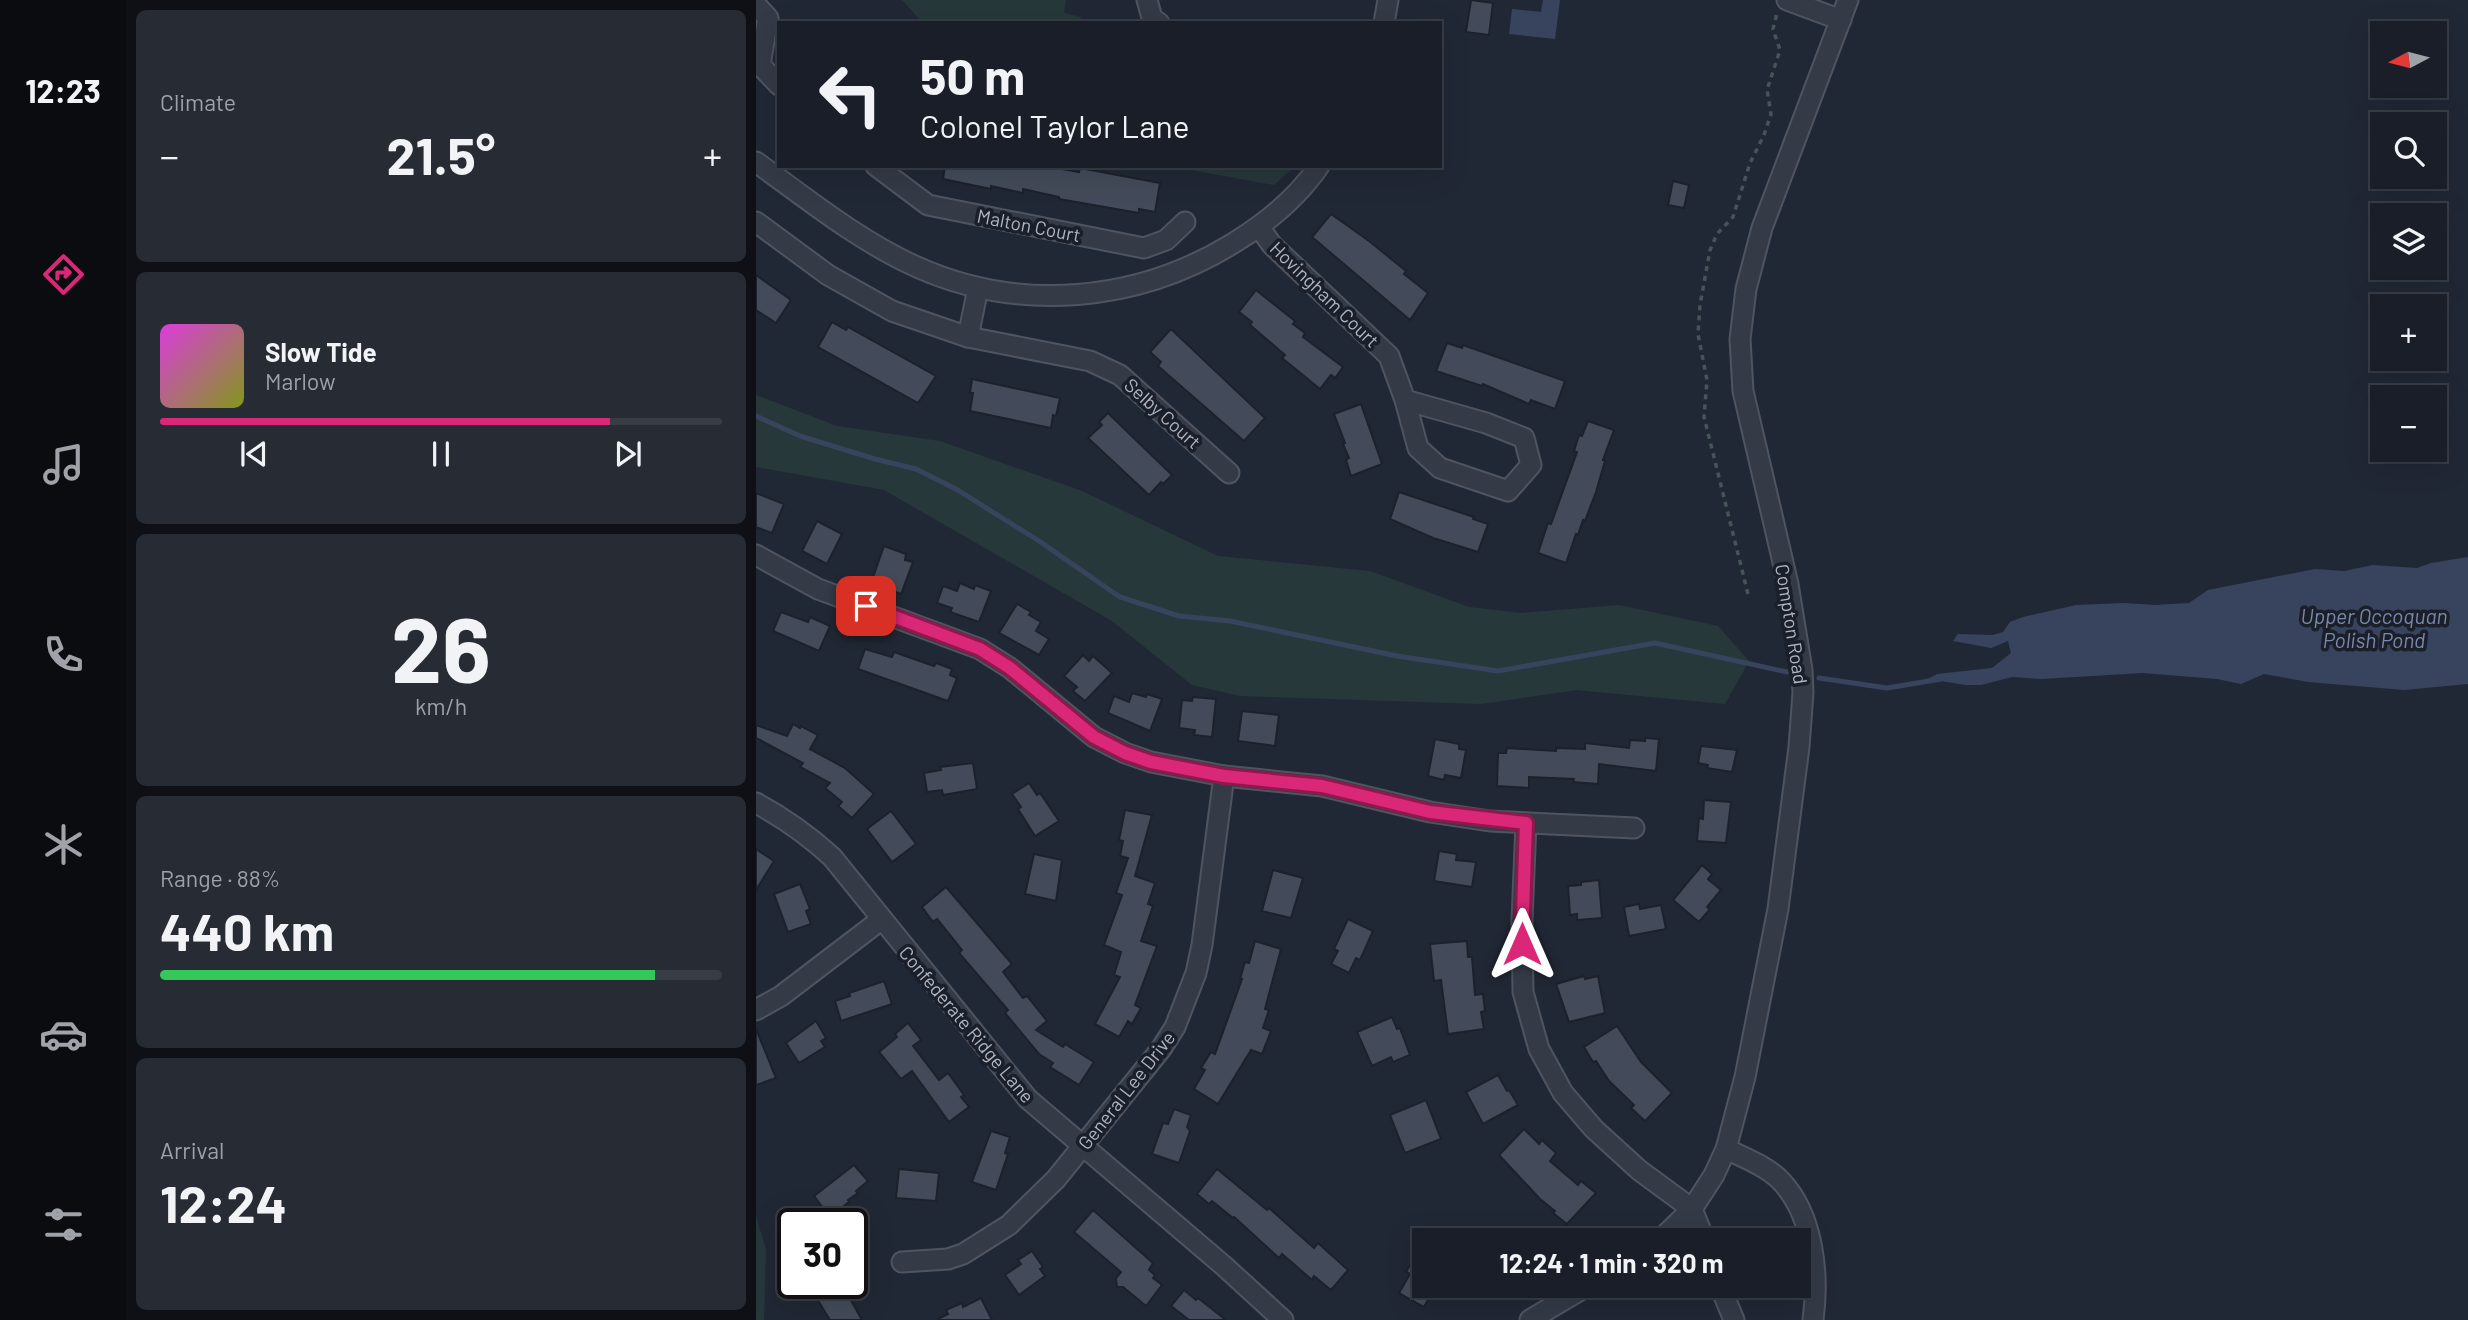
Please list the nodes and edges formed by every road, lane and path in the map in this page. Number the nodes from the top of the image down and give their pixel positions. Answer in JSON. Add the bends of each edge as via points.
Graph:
{"nodes":[{"id":1,"x":1147,"y":0,"type":"edge"},
{"id":2,"x":1388,"y":0,"type":"edge"},
{"id":3,"x":1787,"y":0,"type":"edge"},
{"id":4,"x":1848,"y":0,"type":"edge"},
{"id":5,"x":756,"y":5,"type":"edge"},
{"id":6,"x":1841,"y":20,"type":"junction"},
{"id":7,"x":1156,"y":21,"type":"edge"},
{"id":8,"x":1384,"y":21,"type":"edge"},
{"id":9,"x":758,"y":65,"type":"edge"},
{"id":10,"x":777,"y":83,"type":"edge"},
{"id":11,"x":767,"y":163,"type":"edge"},
{"id":12,"x":879,"y":168,"type":"edge"},
{"id":13,"x":1317,"y":168,"type":"edge"},
{"id":14,"x":756,"y":222,"type":"edge"},
{"id":15,"x":1185,"y":222,"type":"dead end"},
{"id":16,"x":1259,"y":228,"type":"junction"},
{"id":17,"x":978,"y":288,"type":"junction"},
{"id":18,"x":968,"y":337,"type":"junction"},
{"id":19,"x":1405,"y":400,"type":"junction"},
{"id":20,"x":1229,"y":473,"type":"dead end"},
{"id":21,"x":756,"y":555,"type":"edge"},
{"id":22,"x":1224,"y":776,"type":"junction"},
{"id":23,"x":756,"y":803,"type":"edge"},
{"id":24,"x":1526,"y":823,"type":"junction"},
{"id":25,"x":1634,"y":828,"type":"dead end"},
{"id":26,"x":882,"y":919,"type":"junction"},
{"id":27,"x":756,"y":1010,"type":"edge"},
{"id":28,"x":1082,"y":1147,"type":"junction"},
{"id":29,"x":1726,"y":1149,"type":"junction"},
{"id":30,"x":1692,"y":1209,"type":"junction"},
{"id":31,"x":1672,"y":1228,"type":"edge"},
{"id":32,"x":1700,"y":1228,"type":"edge"},
{"id":33,"x":902,"y":1262,"type":"dead end"},
{"id":34,"x":1567,"y":1298,"type":"edge"},
{"id":35,"x":1725,"y":1298,"type":"edge"},
{"id":36,"x":1283,"y":1320,"type":"edge"},
{"id":37,"x":1530,"y":1320,"type":"edge"},
{"id":38,"x":1734,"y":1320,"type":"edge"},
{"id":39,"x":1813,"y":1320,"type":"edge"}],
"edges":[{"from":1,"to":7,"type":"street"},
{"from":2,"to":8,"type":"street"},
{"from":3,"to":6,"type":"street"},
{"from":4,"to":6,"type":"street","name":"Compton Road"},
{"from":5,"to":9,"type":"street","via":[[768,18]]},
{"from":6,"to":29,"type":"street","name":"Compton Road","via":[[1762,228],[1741,317],[1743,391],[1788,584],[1803,693],[1772,943]]},
{"from":9,"to":10,"type":"street"},
{"from":11,"to":17,"type":"street","via":[[893,255]]},
{"from":12,"to":15,"type":"street","name":"Malton Court","via":[[929,205],[1144,248],[1166,240]]},
{"from":13,"to":16,"type":"street"},
{"from":14,"to":18,"type":"street","name":"Selby Court","via":[[828,275],[892,311]]},
{"from":16,"to":17,"type":"street","via":[[1164,278],[1121,290],[1029,295]]},
{"from":16,"to":19,"type":"street","name":"Hovingham Court","via":[[1389,356]]},
{"from":17,"to":18,"type":"street"},
{"from":18,"to":20,"type":"street","name":"Selby Court","via":[[1090,361],[1121,375]]},
{"from":19,"to":19,"type":"street","name":"Hovingham Court","via":[[1418,448],[1440,468],[1508,491],[1531,465],[1524,438]]},
{"from":21,"to":22,"type":"street","via":[[818,589],[980,649],[1094,737],[1125,753]]},
{"from":22,"to":24,"type":"street","via":[[1322,786],[1430,812]]},
{"from":22,"to":28,"type":"street","name":"General Lee Drive","via":[[1202,946],[1188,998],[1161,1049]]},
{"from":23,"to":26,"type":"street","name":"Confederate Ridge Lane","via":[[832,857]]},
{"from":24,"to":25,"type":"street"},
{"from":24,"to":30,"type":"street","via":[[1523,992],[1539,1049],[1563,1093],[1594,1129]]},
{"from":26,"to":27,"type":"street"},
{"from":26,"to":28,"type":"street","name":"Confederate Ridge Lane","via":[[1014,1084]]},
{"from":28,"to":33,"type":"street","name":"General Lee Drive","via":[[1027,1209],[988,1239],[948,1259]]},
{"from":28,"to":36,"type":"street","name":"Confederate Ridge Lane"},
{"from":29,"to":30,"type":"street","name":"Compton Road"},
{"from":29,"to":39,"type":"street","via":[[1780,1180],[1800,1208],[1813,1264]]},
{"from":30,"to":31,"type":"street","name":"Compton Road"},
{"from":30,"to":32,"type":"street"},
{"from":34,"to":37,"type":"street"},
{"from":35,"to":38,"type":"street"}]}
